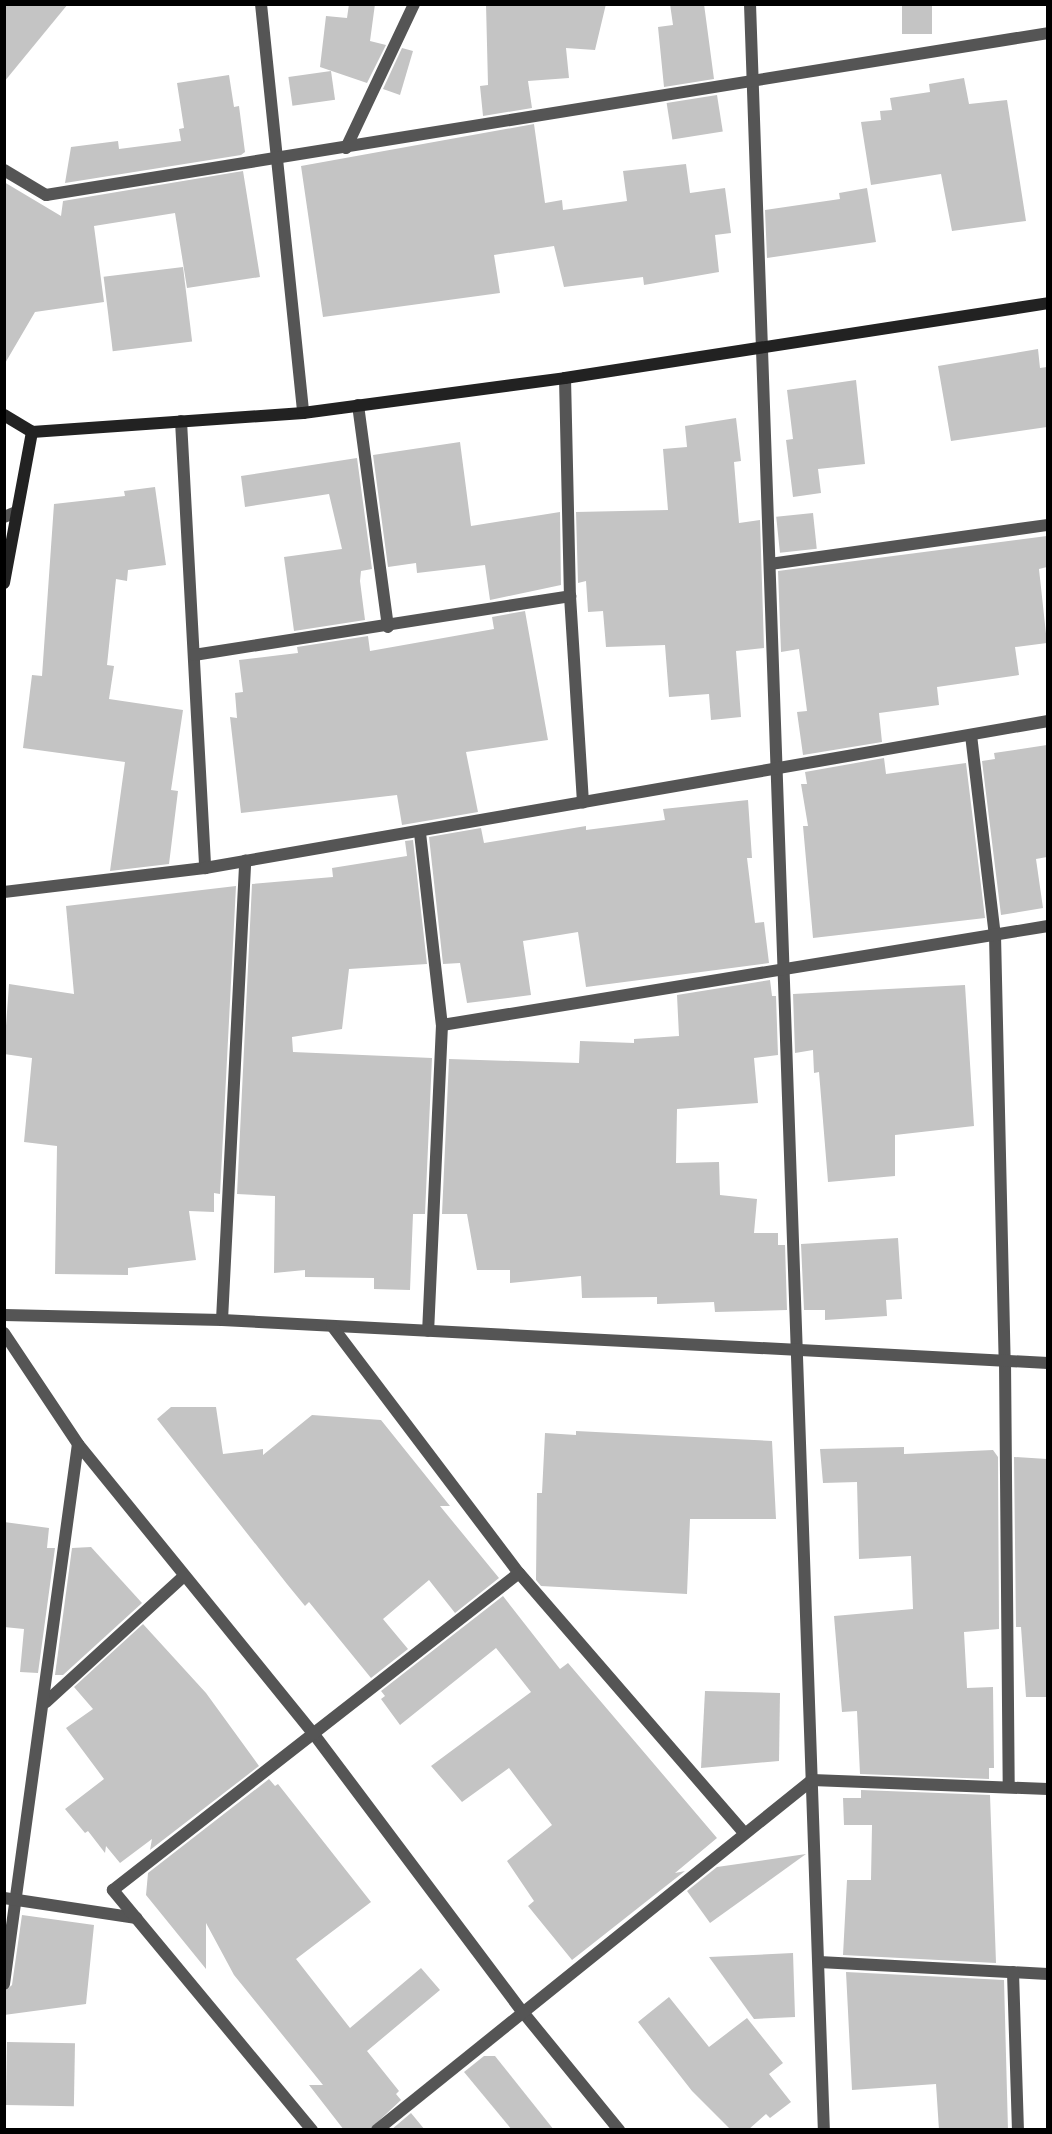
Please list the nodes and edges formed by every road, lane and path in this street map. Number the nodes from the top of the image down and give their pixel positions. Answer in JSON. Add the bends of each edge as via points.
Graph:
{"nodes":[{"id":1,"x":261,"y":4,"type":"edge"},
{"id":2,"x":414,"y":4,"type":"edge"},
{"id":3,"x":750,"y":4,"type":"edge"},
{"id":4,"x":1047,"y":33,"type":"edge"},
{"id":5,"x":753,"y":80,"type":"junction"},
{"id":6,"x":346,"y":148,"type":"junction"},
{"id":7,"x":278,"y":159,"type":"junction"},
{"id":8,"x":4,"y":170,"type":"edge"},
{"id":9,"x":1047,"y":303,"type":"edge"},
{"id":10,"x":764,"y":347,"type":"junction"},
{"id":11,"x":565,"y":378,"type":"junction"},
{"id":12,"x":358,"y":405,"type":"junction"},
{"id":13,"x":303,"y":413,"type":"junction"},
{"id":14,"x":4,"y":415,"type":"edge"},
{"id":15,"x":181,"y":421,"type":"junction"},
{"id":16,"x":32,"y":432,"type":"junction"},
{"id":17,"x":9,"y":515,"type":"edge"},
{"id":18,"x":1047,"y":525,"type":"edge"},
{"id":19,"x":770,"y":564,"type":"junction"},
{"id":20,"x":4,"y":584,"type":"edge"},
{"id":21,"x":570,"y":597,"type":"junction"},
{"id":22,"x":388,"y":627,"type":"junction"},
{"id":23,"x":194,"y":655,"type":"junction"},
{"id":24,"x":1047,"y":721,"type":"edge"},
{"id":25,"x":971,"y":735,"type":"junction"},
{"id":26,"x":777,"y":771,"type":"junction"},
{"id":27,"x":583,"y":803,"type":"junction"},
{"id":28,"x":420,"y":833,"type":"junction"},
{"id":29,"x":245,"y":861,"type":"junction"},
{"id":30,"x":205,"y":868,"type":"junction"},
{"id":31,"x":4,"y":892,"type":"edge"},
{"id":32,"x":1047,"y":926,"type":"edge"},
{"id":33,"x":995,"y":935,"type":"junction"},
{"id":34,"x":784,"y":971,"type":"junction"},
{"id":35,"x":442,"y":1025,"type":"junction"},
{"id":36,"x":4,"y":1315,"type":"edge"},
{"id":37,"x":222,"y":1320,"type":"junction"},
{"id":38,"x":332,"y":1326,"type":"junction"},
{"id":39,"x":428,"y":1331,"type":"junction"},
{"id":40,"x":4,"y":1333,"type":"edge"},
{"id":41,"x":799,"y":1351,"type":"junction"},
{"id":42,"x":1005,"y":1361,"type":"junction"},
{"id":43,"x":1047,"y":1363,"type":"edge"},
{"id":44,"x":78,"y":1444,"type":"junction"},
{"id":45,"x":519,"y":1573,"type":"junction"},
{"id":46,"x":184,"y":1576,"type":"junction"},
{"id":47,"x":46,"y":1702,"type":"junction"},
{"id":48,"x":313,"y":1733,"type":"junction"},
{"id":49,"x":812,"y":1780,"type":"junction"},
{"id":50,"x":1009,"y":1787,"type":"junction"},
{"id":51,"x":1047,"y":1789,"type":"edge"},
{"id":52,"x":743,"y":1832,"type":"junction"},
{"id":53,"x":10,"y":1899,"type":"edge"},
{"id":54,"x":136,"y":1918,"type":"junction"},
{"id":55,"x":819,"y":1962,"type":"junction"},
{"id":56,"x":1013,"y":1972,"type":"junction"},
{"id":57,"x":1047,"y":1974,"type":"edge"},
{"id":58,"x":4,"y":1984,"type":"edge"},
{"id":59,"x":522,"y":2011,"type":"junction"},
{"id":60,"x":312,"y":2130,"type":"edge"},
{"id":61,"x":377,"y":2130,"type":"edge"},
{"id":62,"x":619,"y":2130,"type":"edge"},
{"id":63,"x":824,"y":2130,"type":"edge"},
{"id":64,"x":1018,"y":2130,"type":"edge"}],
"edges":[{"from":1,"to":7,"type":"street"},
{"from":2,"to":6,"type":"street"},
{"from":3,"to":5,"type":"street"},
{"from":4,"to":5,"type":"street"},
{"from":5,"to":6,"type":"street"},
{"from":5,"to":10,"type":"street"},
{"from":6,"to":7,"type":"street"},
{"from":7,"to":8,"type":"street","via":[[46,195]]},
{"from":7,"to":13,"type":"street"},
{"from":9,"to":10,"type":"street"},
{"from":10,"to":11,"type":"street"},
{"from":10,"to":19,"type":"street"},
{"from":11,"to":12,"type":"street"},
{"from":11,"to":21,"type":"street"},
{"from":12,"to":13,"type":"street"},
{"from":12,"to":22,"type":"street"},
{"from":13,"to":15,"type":"street"},
{"from":14,"to":16,"type":"street"},
{"from":15,"to":16,"type":"street"},
{"from":15,"to":23,"type":"street"},
{"from":16,"to":17,"type":"street"},
{"from":17,"to":20,"type":"street"},
{"from":18,"to":19,"type":"street"},
{"from":19,"to":26,"type":"street"},
{"from":21,"to":22,"type":"street"},
{"from":21,"to":27,"type":"street"},
{"from":22,"to":23,"type":"street"},
{"from":23,"to":30,"type":"street"},
{"from":24,"to":25,"type":"street"},
{"from":25,"to":26,"type":"street"},
{"from":25,"to":33,"type":"street"},
{"from":26,"to":27,"type":"street"},
{"from":26,"to":34,"type":"street"},
{"from":27,"to":28,"type":"street"},
{"from":28,"to":29,"type":"street"},
{"from":28,"to":35,"type":"street"},
{"from":29,"to":30,"type":"street"},
{"from":29,"to":37,"type":"street"},
{"from":30,"to":31,"type":"street"},
{"from":32,"to":33,"type":"street"},
{"from":33,"to":34,"type":"street"},
{"from":33,"to":42,"type":"street"},
{"from":34,"to":35,"type":"street"},
{"from":34,"to":41,"type":"street"},
{"from":35,"to":39,"type":"street"},
{"from":36,"to":37,"type":"street"},
{"from":37,"to":38,"type":"street"},
{"from":38,"to":39,"type":"street"},
{"from":38,"to":45,"type":"street"},
{"from":39,"to":41,"type":"street"},
{"from":40,"to":44,"type":"street"},
{"from":41,"to":42,"type":"street"},
{"from":41,"to":49,"type":"street"},
{"from":42,"to":43,"type":"street"},
{"from":42,"to":50,"type":"street"},
{"from":44,"to":46,"type":"street"},
{"from":44,"to":47,"type":"street"},
{"from":45,"to":48,"type":"street"},
{"from":45,"to":52,"type":"street"},
{"from":46,"to":47,"type":"street"},
{"from":46,"to":48,"type":"street"},
{"from":47,"to":53,"type":"street"},
{"from":48,"to":54,"type":"street","via":[[113,1890]]},
{"from":48,"to":59,"type":"street"},
{"from":49,"to":50,"type":"street"},
{"from":49,"to":52,"type":"street"},
{"from":49,"to":55,"type":"street"},
{"from":50,"to":51,"type":"street"},
{"from":52,"to":59,"type":"street"},
{"from":53,"to":54,"type":"street"},
{"from":53,"to":58,"type":"street"},
{"from":54,"to":60,"type":"street"},
{"from":55,"to":56,"type":"street"},
{"from":55,"to":63,"type":"street"},
{"from":56,"to":57,"type":"street"},
{"from":56,"to":64,"type":"street"},
{"from":59,"to":61,"type":"street"},
{"from":59,"to":62,"type":"street"}]}
